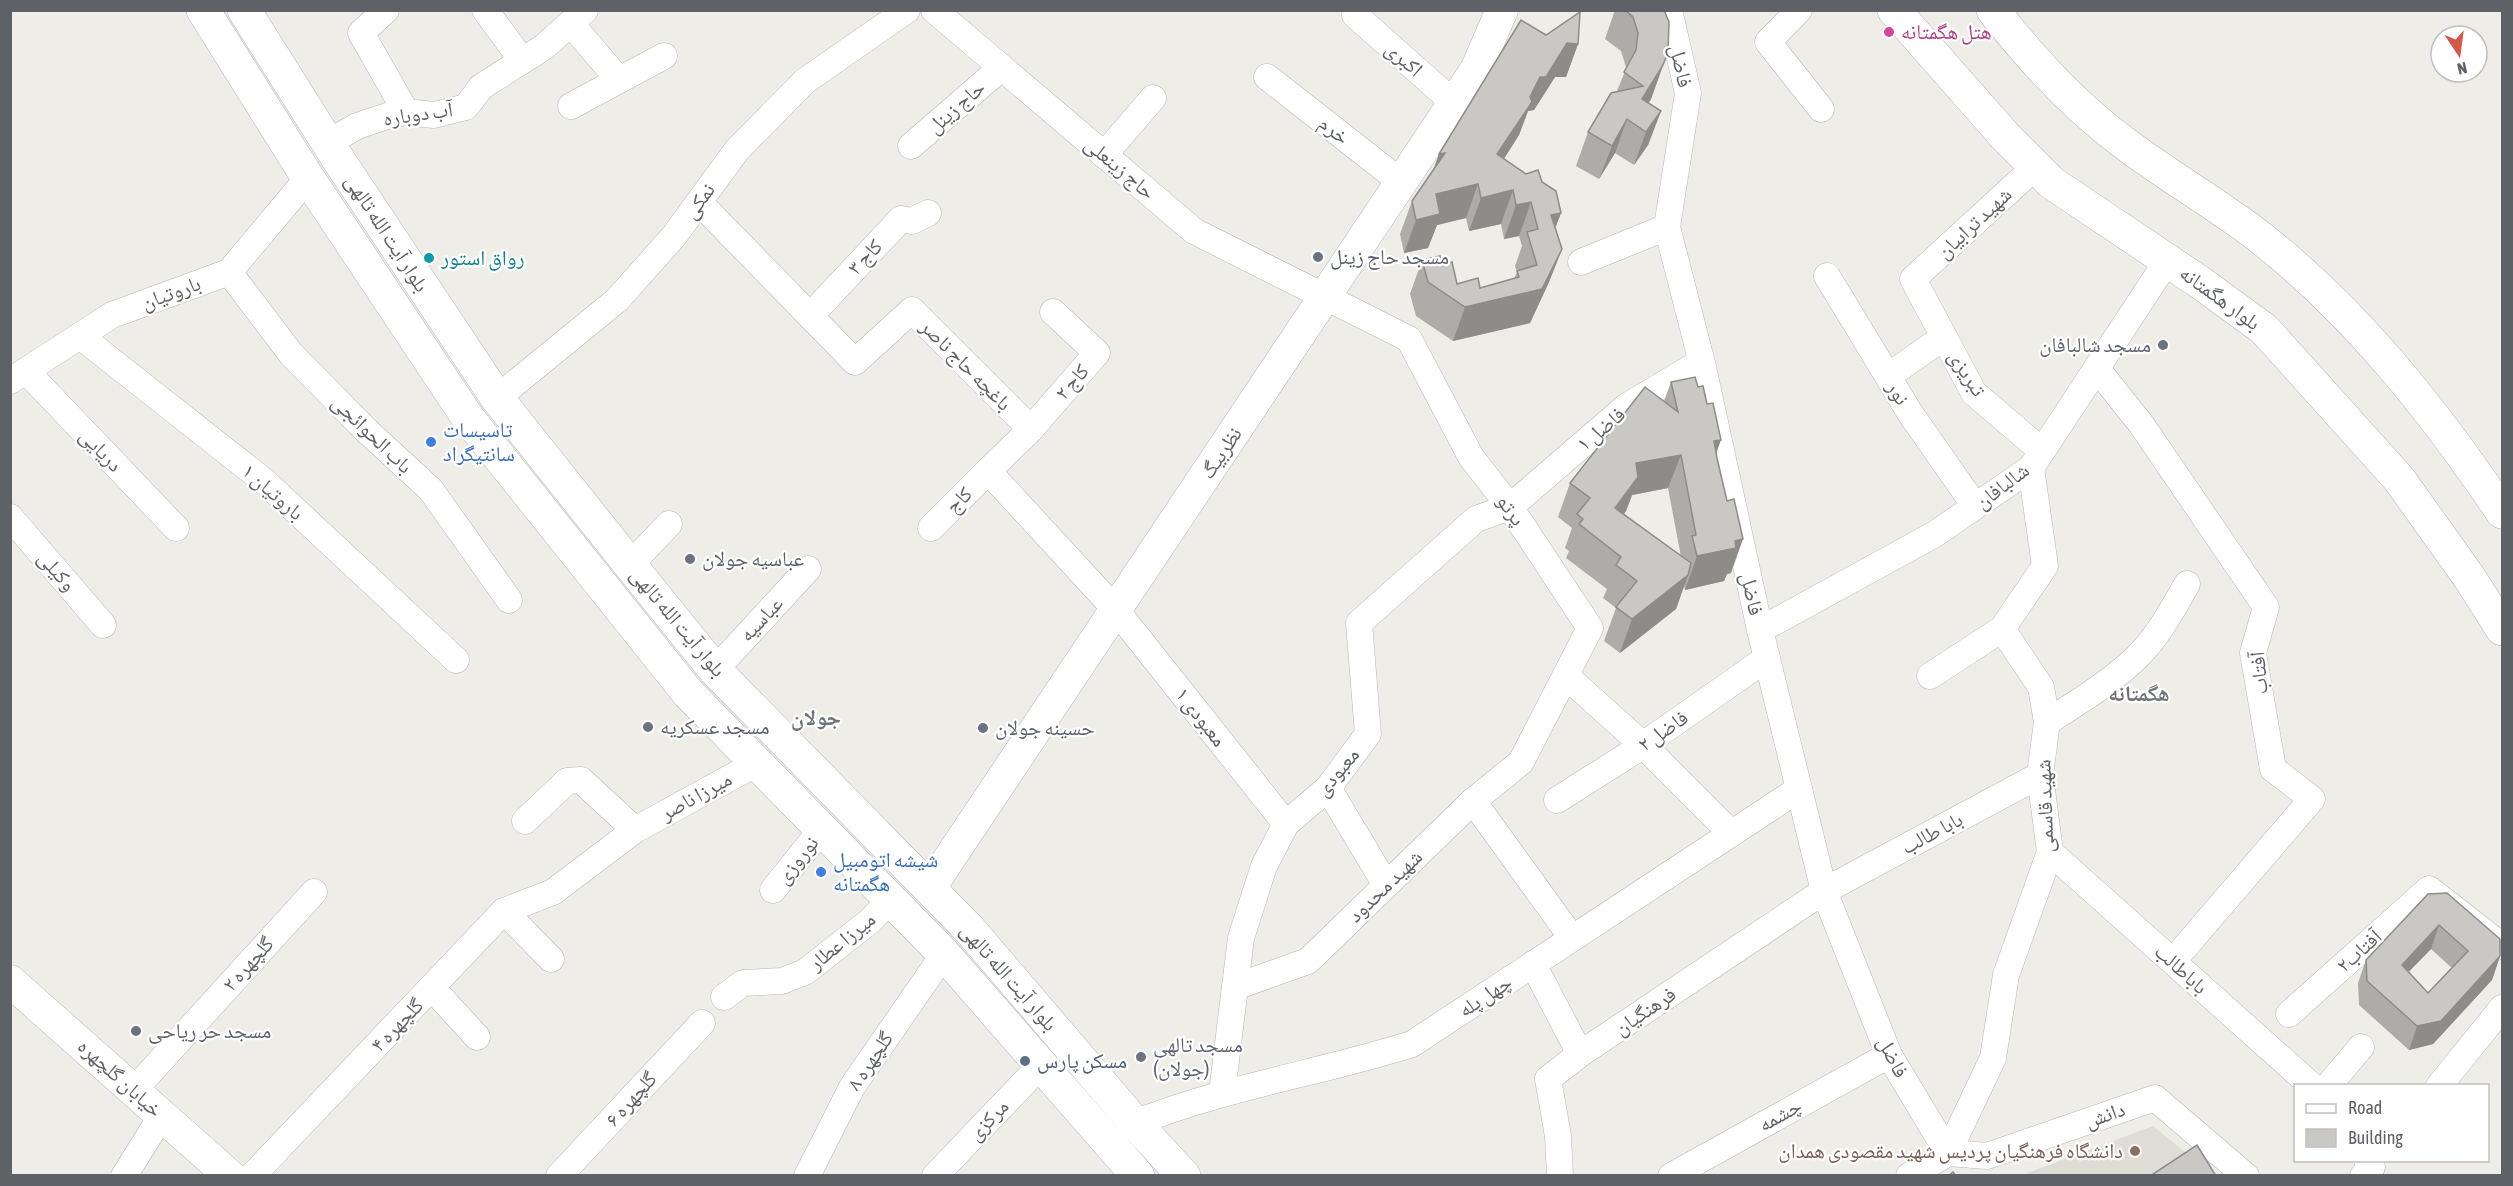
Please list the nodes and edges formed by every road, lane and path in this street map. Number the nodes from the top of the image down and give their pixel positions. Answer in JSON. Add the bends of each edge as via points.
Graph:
{"nodes":[{"id":1,"x":203,"y":10,"type":"edge"},
{"id":2,"x":244,"y":10,"type":"edge"},
{"id":3,"x":386,"y":10,"type":"edge"},
{"id":4,"x":485,"y":10,"type":"edge"},
{"id":5,"x":907,"y":10,"type":"edge"},
{"id":6,"x":934,"y":10,"type":"edge"},
{"id":7,"x":1502,"y":10,"type":"edge"},
{"id":8,"x":1669,"y":10,"type":"edge"},
{"id":9,"x":1798,"y":10,"type":"edge"},
{"id":10,"x":1894,"y":10,"type":"edge"},
{"id":11,"x":1993,"y":10,"type":"edge"},
{"id":12,"x":1354,"y":15,"type":"dead end"},
{"id":13,"x":578,"y":17,"type":"edge"},
{"id":14,"x":664,"y":56,"type":"dead end"},
{"id":15,"x":522,"y":60,"type":"junction"},
{"id":16,"x":1002,"y":68,"type":"junction"},
{"id":17,"x":1267,"y":77,"type":"dead end"},
{"id":18,"x":619,"y":80,"type":"junction"},
{"id":19,"x":1152,"y":98,"type":"dead end"},
{"id":20,"x":1454,"y":103,"type":"junction"},
{"id":21,"x":571,"y":106,"type":"dead end"},
{"id":22,"x":1821,"y":109,"type":"dead end"},
{"id":23,"x":406,"y":112,"type":"junction"},
{"id":24,"x":328,"y":143,"type":"junction"},
{"id":25,"x":911,"y":146,"type":"dead end"},
{"id":26,"x":1104,"y":155,"type":"junction"},
{"id":27,"x":2035,"y":166,"type":"junction"},
{"id":28,"x":308,"y":178,"type":"junction"},
{"id":29,"x":1401,"y":182,"type":"junction"},
{"id":30,"x":699,"y":202,"type":"junction"},
{"id":31,"x":928,"y":213,"type":"dead end"},
{"id":32,"x":1667,"y":227,"type":"junction"},
{"id":33,"x":2167,"y":261,"type":"junction"},
{"id":34,"x":1581,"y":262,"type":"dead end"},
{"id":35,"x":229,"y":272,"type":"junction"},
{"id":36,"x":1827,"y":276,"type":"dead end"},
{"id":37,"x":1913,"y":279,"type":"joint"},
{"id":38,"x":1325,"y":297,"type":"junction"},
{"id":39,"x":1053,"y":312,"type":"dead end"},
{"id":40,"x":810,"y":316,"type":"junction"},
{"id":41,"x":80,"y":336,"type":"junction"},
{"id":42,"x":1944,"y":337,"type":"junction"},
{"id":43,"x":1701,"y":362,"type":"junction"},
{"id":44,"x":2097,"y":369,"type":"junction"},
{"id":45,"x":18,"y":376,"type":"edge"},
{"id":46,"x":1888,"y":376,"type":"junction"},
{"id":47,"x":497,"y":398,"type":"junction"},
{"id":48,"x":1031,"y":429,"type":"junction"},
{"id":49,"x":2037,"y":459,"type":"junction"},
{"id":50,"x":988,"y":471,"type":"junction"},
{"id":51,"x":1975,"y":506,"type":"junction"},
{"id":52,"x":1510,"y":507,"type":"junction"},
{"id":53,"x":2502,"y":512,"type":"edge"},
{"id":54,"x":10,"y":517,"type":"edge"},
{"id":55,"x":669,"y":524,"type":"dead end"},
{"id":56,"x":176,"y":528,"type":"dead end"},
{"id":57,"x":931,"y":528,"type":"dead end"},
{"id":58,"x":630,"y":565,"type":"junction"},
{"id":59,"x":808,"y":569,"type":"dead end"},
{"id":60,"x":2187,"y":584,"type":"dead end"},
{"id":61,"x":509,"y":600,"type":"dead end"},
{"id":62,"x":1116,"y":610,"type":"junction"},
{"id":63,"x":103,"y":625,"type":"dead end"},
{"id":64,"x":2002,"y":629,"type":"junction"},
{"id":65,"x":2502,"y":629,"type":"edge"},
{"id":66,"x":1760,"y":630,"type":"junction"},
{"id":67,"x":1767,"y":658,"type":"junction"},
{"id":68,"x":456,"y":660,"type":"dead end"},
{"id":69,"x":715,"y":670,"type":"junction"},
{"id":70,"x":1566,"y":676,"type":"junction"},
{"id":71,"x":1930,"y":676,"type":"dead end"},
{"id":72,"x":688,"y":693,"type":"junction"},
{"id":73,"x":2047,"y":722,"type":"junction"},
{"id":74,"x":1643,"y":745,"type":"junction"},
{"id":75,"x":1521,"y":762,"type":"joint"},
{"id":76,"x":758,"y":763,"type":"junction"},
{"id":77,"x":2040,"y":775,"type":"junction"},
{"id":78,"x":1328,"y":788,"type":"junction"},
{"id":79,"x":1799,"y":789,"type":"junction"},
{"id":80,"x":1557,"y":800,"type":"dead end"},
{"id":81,"x":1473,"y":801,"type":"junction"},
{"id":82,"x":525,"y":820,"type":"dead end"},
{"id":83,"x":1286,"y":824,"type":"junction"},
{"id":84,"x":822,"y":829,"type":"junction"},
{"id":85,"x":635,"y":830,"type":"junction"},
{"id":86,"x":1731,"y":833,"type":"junction"},
{"id":87,"x":2050,"y":852,"type":"junction"},
{"id":88,"x":1386,"y":885,"type":"junction"},
{"id":89,"x":929,"y":889,"type":"junction"},
{"id":90,"x":773,"y":890,"type":"dead end"},
{"id":91,"x":1824,"y":891,"type":"junction"},
{"id":92,"x":314,"y":892,"type":"dead end"},
{"id":93,"x":554,"y":892,"type":"joint"},
{"id":94,"x":891,"y":899,"type":"junction"},
{"id":95,"x":504,"y":911,"type":"junction"},
{"id":96,"x":1572,"y":938,"type":"junction"},
{"id":97,"x":2502,"y":946,"type":"edge"},
{"id":98,"x":944,"y":954,"type":"junction"},
{"id":99,"x":551,"y":959,"type":"dead end"},
{"id":100,"x":2173,"y":961,"type":"junction"},
{"id":101,"x":1533,"y":964,"type":"junction"},
{"id":102,"x":10,"y":981,"type":"edge"},
{"id":103,"x":1235,"y":987,"type":"junction"},
{"id":104,"x":432,"y":988,"type":"junction"},
{"id":105,"x":724,"y":998,"type":"dead end"},
{"id":106,"x":2502,"y":1008,"type":"edge"},
{"id":107,"x":2289,"y":1014,"type":"dead end"},
{"id":108,"x":702,"y":1023,"type":"dead end"},
{"id":109,"x":477,"y":1036,"type":"dead end"},
{"id":110,"x":2361,"y":1047,"type":"dead end"},
{"id":111,"x":1580,"y":1054,"type":"junction"},
{"id":112,"x":1889,"y":1055,"type":"junction"},
{"id":113,"x":1041,"y":1065,"type":"junction"},
{"id":114,"x":2310,"y":1084,"type":"edge"},
{"id":115,"x":2330,"y":1084,"type":"edge"},
{"id":116,"x":2441,"y":1084,"type":"edge"},
{"id":117,"x":134,"y":1090,"type":"junction"},
{"id":118,"x":1222,"y":1094,"type":"junction"},
{"id":119,"x":162,"y":1115,"type":"junction"},
{"id":120,"x":1122,"y":1133,"type":"junction"},
{"id":121,"x":1948,"y":1153,"type":"junction"},
{"id":122,"x":124,"y":1176,"type":"edge"},
{"id":123,"x":230,"y":1176,"type":"edge"},
{"id":124,"x":252,"y":1176,"type":"edge"},
{"id":125,"x":559,"y":1176,"type":"edge"},
{"id":126,"x":807,"y":1176,"type":"edge"},
{"id":127,"x":934,"y":1176,"type":"edge"},
{"id":128,"x":1138,"y":1176,"type":"edge"},
{"id":129,"x":1184,"y":1176,"type":"edge"},
{"id":130,"x":1560,"y":1176,"type":"edge"},
{"id":131,"x":1671,"y":1176,"type":"edge"},
{"id":132,"x":1909,"y":1176,"type":"edge"},
{"id":133,"x":2246,"y":1176,"type":"edge"}],
"edges":[{"from":1,"to":28,"type":"main road","name":"بلوار آیت الله تالهی"},
{"from":2,"to":24,"type":"main road","name":"بلوار آیت الله تالهی"},
{"from":3,"to":23,"type":"street","via":[[361,33]]},
{"from":4,"to":15,"type":"street"},
{"from":5,"to":30,"type":"street","name":"نمکی","via":[[805,81],[737,150]]},
{"from":6,"to":16,"type":"street","name":"حاج زینعلی"},
{"from":7,"to":20,"type":"street","name":"نظربیگ","via":[[1476,70]]},
{"from":8,"to":32,"type":"street","name":"فاضل","via":[[1688,93]]},
{"from":9,"to":22,"type":"street","via":[[1768,42]]},
{"from":10,"to":27,"type":"main road","name":"بلوار هگمتانه"},
{"from":11,"to":53,"type":"main road","via":[[2066,94],[2122,141],[2257,236],[2316,286],[2451,435]]},
{"from":12,"to":20,"type":"street","name":"اکبری"},
{"from":13,"to":15,"type":"street","name":"آب دوباره","via":[[544,47]]},
{"from":13,"to":18,"type":"street"},
{"from":14,"to":18,"type":"street"},
{"from":15,"to":23,"type":"street","name":"آب دوباره","via":[[481,87],[466,107],[434,115]]},
{"from":16,"to":25,"type":"street","name":"حاج زینل"},
{"from":16,"to":26,"type":"street","name":"حاج زینعلی"},
{"from":17,"to":29,"type":"street","name":"خرم"},
{"from":18,"to":21,"type":"street"},
{"from":19,"to":26,"type":"street"},
{"from":20,"to":29,"type":"street","name":"نظربیگ"},
{"from":23,"to":24,"type":"street","name":"آب دوباره","via":[[357,126]]},
{"from":24,"to":28,"type":"main road"},
{"from":24,"to":47,"type":"main road","name":"بلوار آیت الله تالهی"},
{"from":26,"to":38,"type":"street","name":"حاج زینعلی","via":[[1194,231]]},
{"from":27,"to":33,"type":"main road","name":"بلوار هگمتانه","via":[[2052,183]]},
{"from":27,"to":37,"type":"street","name":"شهید ترابیان"},
{"from":28,"to":35,"type":"street","name":"باروتیان"},
{"from":28,"to":72,"type":"main road","name":"بلوار آیت الله تالهی","via":[[468,418]]},
{"from":29,"to":38,"type":"street","name":"نظربیگ"},
{"from":30,"to":40,"type":"street","name":"باغچه حاج ناصر"},
{"from":30,"to":47,"type":"street","name":"نمکی","via":[[617,300]]},
{"from":31,"to":40,"type":"street","name":"کاج ۳","via":[[912,220],[901,219]]},
{"from":32,"to":34,"type":"street"},
{"from":32,"to":43,"type":"street","name":"فاضل"},
{"from":33,"to":44,"type":"street","name":"شالبافان"},
{"from":33,"to":65,"type":"main road","name":"بلوار هگمتانه","via":[[2264,329],[2319,388],[2399,478]]},
{"from":35,"to":41,"type":"street","name":"باروتیان","via":[[112,315]]},
{"from":35,"to":61,"type":"street","name":"باب الحوائجی","via":[[291,354],[431,490]]},
{"from":36,"to":46,"type":"street","name":"نور"},
{"from":37,"to":42,"type":"street","name":"تبریزی"},
{"from":38,"to":52,"type":"street","name":"پرتو","via":[[1408,339],[1471,457]]},
{"from":38,"to":62,"type":"street","name":"نظربیگ"},
{"from":39,"to":48,"type":"street","name":"کاج ۲","via":[[1097,353]]},
{"from":40,"to":48,"type":"street","name":"باغچه حاج ناصر","via":[[855,362],[912,310]]},
{"from":41,"to":45,"type":"street","name":"باروتیان"},
{"from":41,"to":68,"type":"street","name":"۱ باروتیان","via":[[264,481]]},
{"from":42,"to":46,"type":"street"},
{"from":42,"to":49,"type":"street","name":"تبریزی","via":[[1974,393]]},
{"from":43,"to":52,"type":"street","name":"فاضل ۱","via":[[1627,406]]},
{"from":43,"to":66,"type":"street","name":"فاضل"},
{"from":44,"to":49,"type":"street","name":"شالبافان"},
{"from":44,"to":100,"type":"street","name":"آفتاب","via":[[2141,424],[2266,607],[2253,653],[2272,769],[2312,799]]},
{"from":45,"to":56,"type":"street","name":"دریایی"},
{"from":46,"to":51,"type":"street","name":"نور"},
{"from":47,"to":58,"type":"main road","name":"بلوار آیت الله تالهی"},
{"from":48,"to":50,"type":"street"},
{"from":49,"to":51,"type":"street","name":"شالبافان"},
{"from":49,"to":64,"type":"street","via":[[2045,566]]},
{"from":50,"to":57,"type":"street","name":"کاج"},
{"from":50,"to":62,"type":"street"},
{"from":51,"to":66,"type":"street","name":"شالبافان","via":[[1935,534]]},
{"from":52,"to":70,"type":"street","name":"پرتو","via":[[1590,628]]},
{"from":52,"to":78,"type":"street","name":"معبودی","via":[[1476,519],[1359,623],[1368,734]]},
{"from":54,"to":63,"type":"street","name":"وکیلی"},
{"from":55,"to":58,"type":"street"},
{"from":58,"to":69,"type":"main road","name":"بلوار آیت الله تالهی"},
{"from":59,"to":69,"type":"street","name":"عباسیه"},
{"from":60,"to":73,"type":"street","via":[[2163,626],[2135,659],[2092,694]]},
{"from":62,"to":83,"type":"street","name":"معبودی ۱"},
{"from":62,"to":89,"type":"street","name":"نظربیگ"},
{"from":64,"to":71,"type":"street"},
{"from":64,"to":73,"type":"street","name":"شهید قاسمی","via":[[2041,687]]},
{"from":66,"to":67,"type":"street","name":"فاضل"},
{"from":67,"to":74,"type":"street","name":"فاضل ۲"},
{"from":67,"to":79,"type":"street","name":"فاضل"},
{"from":69,"to":72,"type":"main road"},
{"from":69,"to":89,"type":"main road","name":"بلوار آیت الله تالهی"},
{"from":70,"to":74,"type":"street"},
{"from":70,"to":75,"type":"street","name":"پرتو"},
{"from":72,"to":76,"type":"main road","name":"بلوار آیت الله تالهی"},
{"from":73,"to":77,"type":"street","name":"شهید قاسمی"},
{"from":74,"to":80,"type":"street","name":"فاضل ۲"},
{"from":74,"to":86,"type":"street"},
{"from":75,"to":81,"type":"street","name":"شهید محدود"},
{"from":76,"to":84,"type":"main road","name":"بلوار آیت الله تالهی"},
{"from":76,"to":85,"type":"street","name":"میرزا ناصر"},
{"from":77,"to":87,"type":"street","name":"شهید قاسمی"},
{"from":77,"to":91,"type":"street","name":"بابا طالب"},
{"from":78,"to":83,"type":"street","name":"معبودی"},
{"from":78,"to":88,"type":"street"},
{"from":79,"to":86,"type":"street","name":"چهل پله"},
{"from":79,"to":91,"type":"street","name":"فاضل"},
{"from":81,"to":88,"type":"street","name":"شهید محدود"},
{"from":81,"to":96,"type":"street"},
{"from":82,"to":85,"type":"street","via":[[567,781],[582,780]]},
{"from":83,"to":103,"type":"street","name":"معبودی","via":[[1264,866],[1241,938]]},
{"from":84,"to":90,"type":"street","name":"نوروزی"},
{"from":84,"to":94,"type":"main road","name":"بلوار آیت الله تالهی"},
{"from":85,"to":93,"type":"street","name":"میرزا ناصر"},
{"from":86,"to":96,"type":"street","name":"چهل پله"},
{"from":87,"to":100,"type":"street","name":"باباطالب"},
{"from":87,"to":121,"type":"street","name":"شهید قاسمی","via":[[2006,975],[1993,1058]]},
{"from":88,"to":103,"type":"street","name":"شهید محدود","via":[[1308,961]]},
{"from":89,"to":120,"type":"main road","name":"بلوار آیت الله تالهی","via":[[970,930]]},
{"from":91,"to":111,"type":"street","name":"فرهنگیان"},
{"from":91,"to":112,"type":"street","name":"فاضل"},
{"from":92,"to":117,"type":"street","name":"گلچهره ۲"},
{"from":93,"to":95,"type":"street","name":"گلچهره ۴"},
{"from":94,"to":98,"type":"main road","name":"بلوار آیت الله تالهی"},
{"from":94,"to":105,"type":"street","name":"میرزا عطار","via":[[870,921],[806,972],[782,981],[743,982]]},
{"from":95,"to":99,"type":"street"},
{"from":95,"to":104,"type":"street","name":"گلچهره ۴"},
{"from":96,"to":101,"type":"street","name":"چهل پله"},
{"from":97,"to":107,"type":"street","name":"آفتاب۲","via":[[2429,889]]},
{"from":98,"to":113,"type":"main road","name":"بلوار آیت الله تالهی"},
{"from":98,"to":126,"type":"street","name":"گلچهره ۸","via":[[852,1087]]},
{"from":100,"to":114,"type":"street","name":"باباطالب"},
{"from":101,"to":111,"type":"street"},
{"from":101,"to":118,"type":"street","name":"چهل پله","via":[[1412,1044]]},
{"from":102,"to":117,"type":"street","name":"خیابان گلچهره"},
{"from":103,"to":118,"type":"street","name":"معبودی"},
{"from":104,"to":109,"type":"street"},
{"from":104,"to":124,"type":"street","name":"گلچهره ۴"},
{"from":106,"to":116,"type":"street"},
{"from":108,"to":125,"type":"street","name":"گلچهره ۶"},
{"from":110,"to":115,"type":"street"},
{"from":111,"to":130,"type":"street","name":"فرهنگیان","via":[[1548,1079]]},
{"from":112,"to":121,"type":"street","name":"فاضل"},
{"from":112,"to":131,"type":"street","name":"چشمه"},
{"from":113,"to":120,"type":"main road","name":"بلوار آیت الله تالهی"},
{"from":113,"to":127,"type":"street","name":"مرکزی"},
{"from":117,"to":119,"type":"street","name":"خیابان گلچهره"},
{"from":118,"to":120,"type":"street","name":"چهل پله"},
{"from":119,"to":122,"type":"street"},
{"from":119,"to":123,"type":"street","name":"خیابان گلچهره"},
{"from":120,"to":128,"type":"main road","name":"بلوار آیت الله تالهی"},
{"from":120,"to":129,"type":"main road","name":"بلوار آیت الله تالهی"},
{"from":121,"to":132,"type":"street"},
{"from":121,"to":133,"type":"street","name":"دانش","via":[[1987,1156],[2155,1098]]}]}
